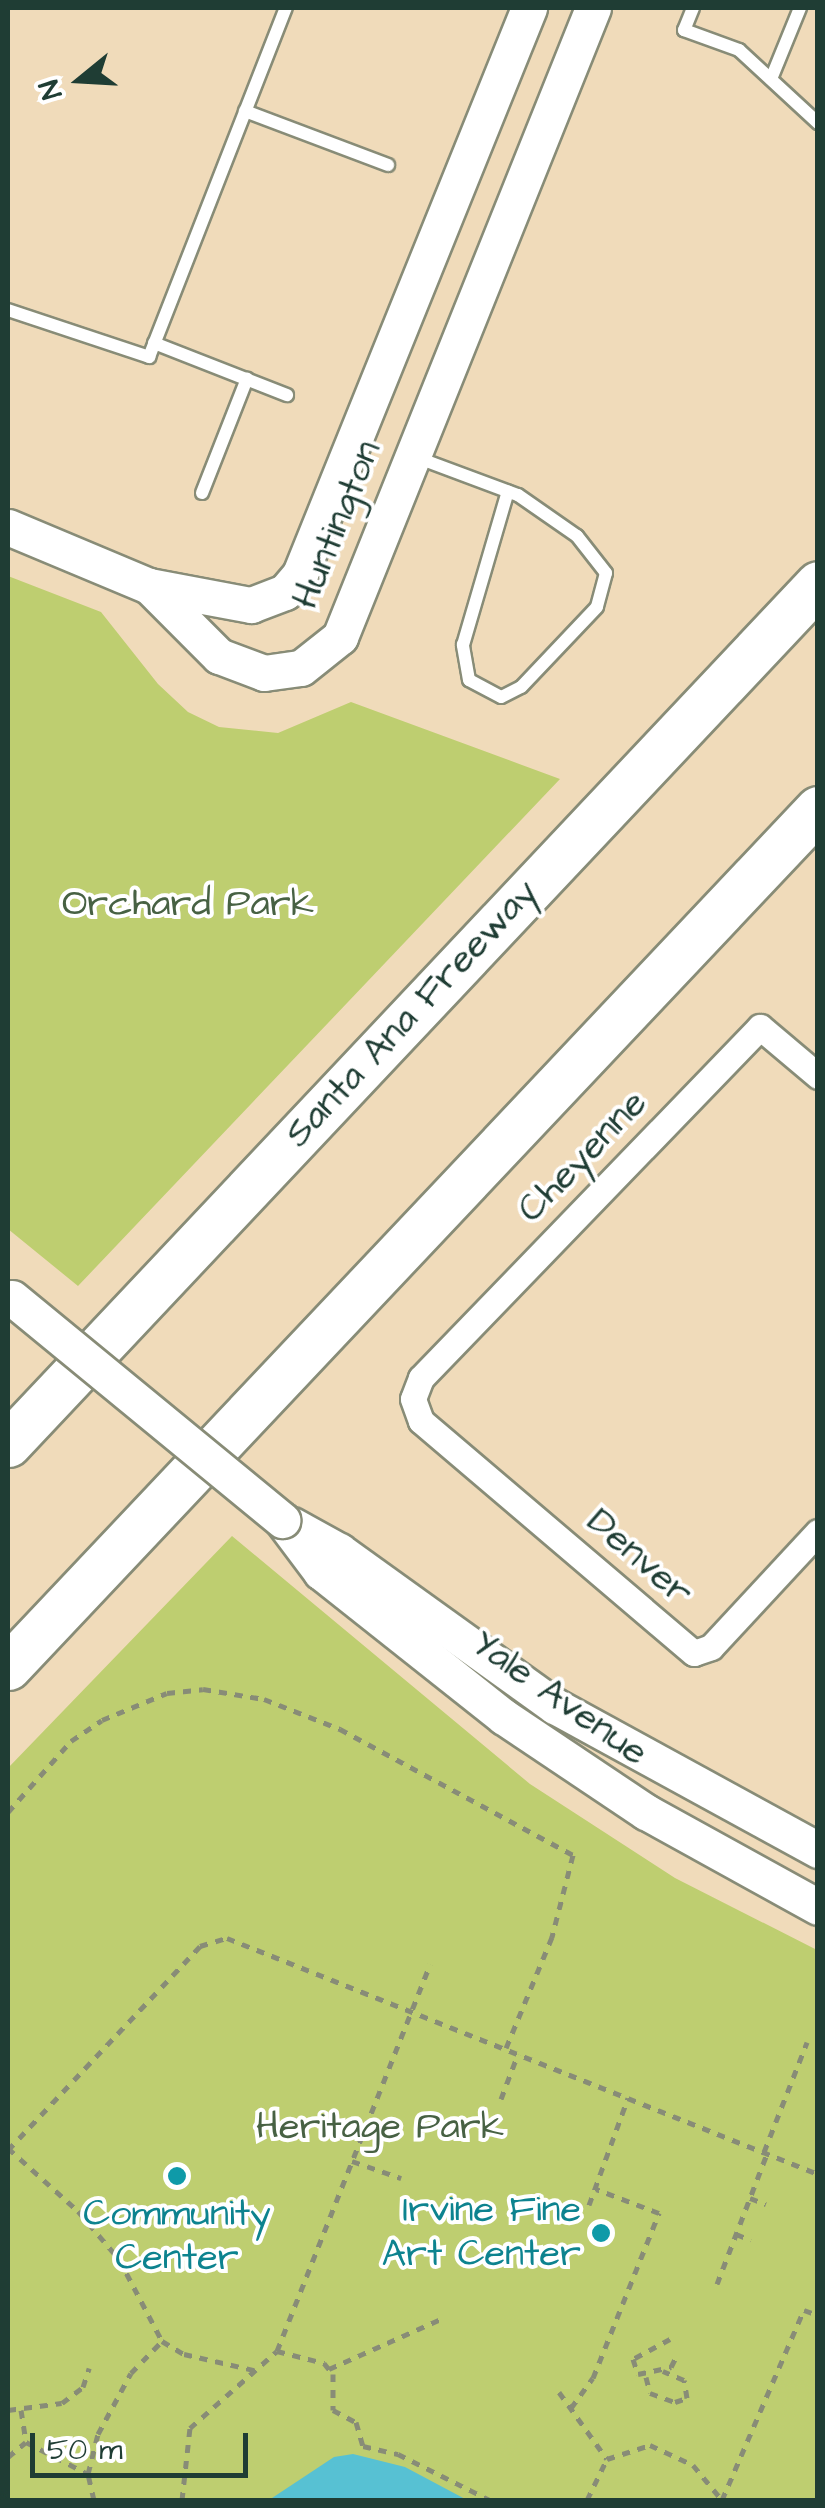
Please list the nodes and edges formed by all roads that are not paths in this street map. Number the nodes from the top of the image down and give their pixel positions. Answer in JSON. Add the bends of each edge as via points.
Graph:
{"nodes":[{"id":1,"x":286,"y":8,"type":"edge"},
{"id":2,"x":529,"y":8,"type":"edge"},
{"id":3,"x":592,"y":8,"type":"edge"},
{"id":4,"x":692,"y":8,"type":"edge"},
{"id":5,"x":800,"y":8,"type":"edge"},
{"id":6,"x":772,"y":79,"type":"junction"},
{"id":7,"x":245,"y":111,"type":"junction"},
{"id":8,"x":818,"y":124,"type":"edge"},
{"id":9,"x":388,"y":164,"type":"dead end"},
{"id":10,"x":8,"y":310,"type":"edge"},
{"id":11,"x":154,"y":343,"type":"junction"},
{"id":12,"x":247,"y":380,"type":"junction"},
{"id":13,"x":287,"y":395,"type":"dead end"},
{"id":14,"x":411,"y":455,"type":"junction"},
{"id":15,"x":508,"y":491,"type":"junction"},
{"id":16,"x":202,"y":493,"type":"dead end"},
{"id":17,"x":8,"y":527,"type":"edge"},
{"id":18,"x":818,"y":584,"type":"edge"},
{"id":19,"x":149,"y":586,"type":"junction"},
{"id":20,"x":818,"y":808,"type":"edge"},
{"id":21,"x":818,"y":1076,"type":"edge"},
{"id":22,"x":10,"y":1296,"type":"edge"},
{"id":23,"x":413,"y":1399,"type":"joint"},
{"id":24,"x":8,"y":1444,"type":"edge"},
{"id":25,"x":282,"y":1520,"type":"junction"},
{"id":26,"x":818,"y":1532,"type":"edge"},
{"id":27,"x":8,"y":1667,"type":"edge"},
{"id":28,"x":818,"y":1850,"type":"edge"},
{"id":29,"x":818,"y":1907,"type":"edge"}],
"edges":[{"from":1,"to":7,"type":"lane"},
{"from":2,"to":19,"type":"street","name":"Huntington","via":[[300,574],[284,592],[251,606]]},
{"from":3,"to":14,"type":"street","name":"Huntington"},
{"from":4,"to":6,"type":"lane","via":[[684,30],[739,50]]},
{"from":5,"to":6,"type":"lane"},
{"from":6,"to":8,"type":"lane"},
{"from":7,"to":9,"type":"lane"},
{"from":7,"to":11,"type":"lane"},
{"from":10,"to":11,"type":"lane","via":[[148,357]]},
{"from":11,"to":12,"type":"lane"},
{"from":12,"to":13,"type":"lane"},
{"from":12,"to":16,"type":"lane"},
{"from":14,"to":15,"type":"lane"},
{"from":14,"to":19,"type":"street","name":"Huntington","via":[[340,637],[302,668],[264,674],[219,656]]},
{"from":15,"to":15,"type":"lane","via":[[577,536],[600,562],[608,585],[597,607],[542,668],[501,696],[469,680],[462,645]]},
{"from":17,"to":19,"type":"street"},
{"from":18,"to":24,"type":"highway","name":"Santa Ana Freeway"},
{"from":20,"to":27,"type":"highway"},
{"from":21,"to":23,"type":"street","name":"Cheyenne","via":[[760,1026],[421,1378]]},
{"from":22,"to":25,"type":"street","name":"Yale Avenue","bridge":true},
{"from":23,"to":26,"type":"street","name":"Denver","via":[[422,1421],[694,1652],[711,1647]]},
{"from":25,"to":28,"type":"street","name":"Yale Avenue","via":[[339,1550],[556,1706]]},
{"from":25,"to":29,"type":"street","name":"Yale Avenue","via":[[321,1572],[504,1717],[646,1812]]}]}
